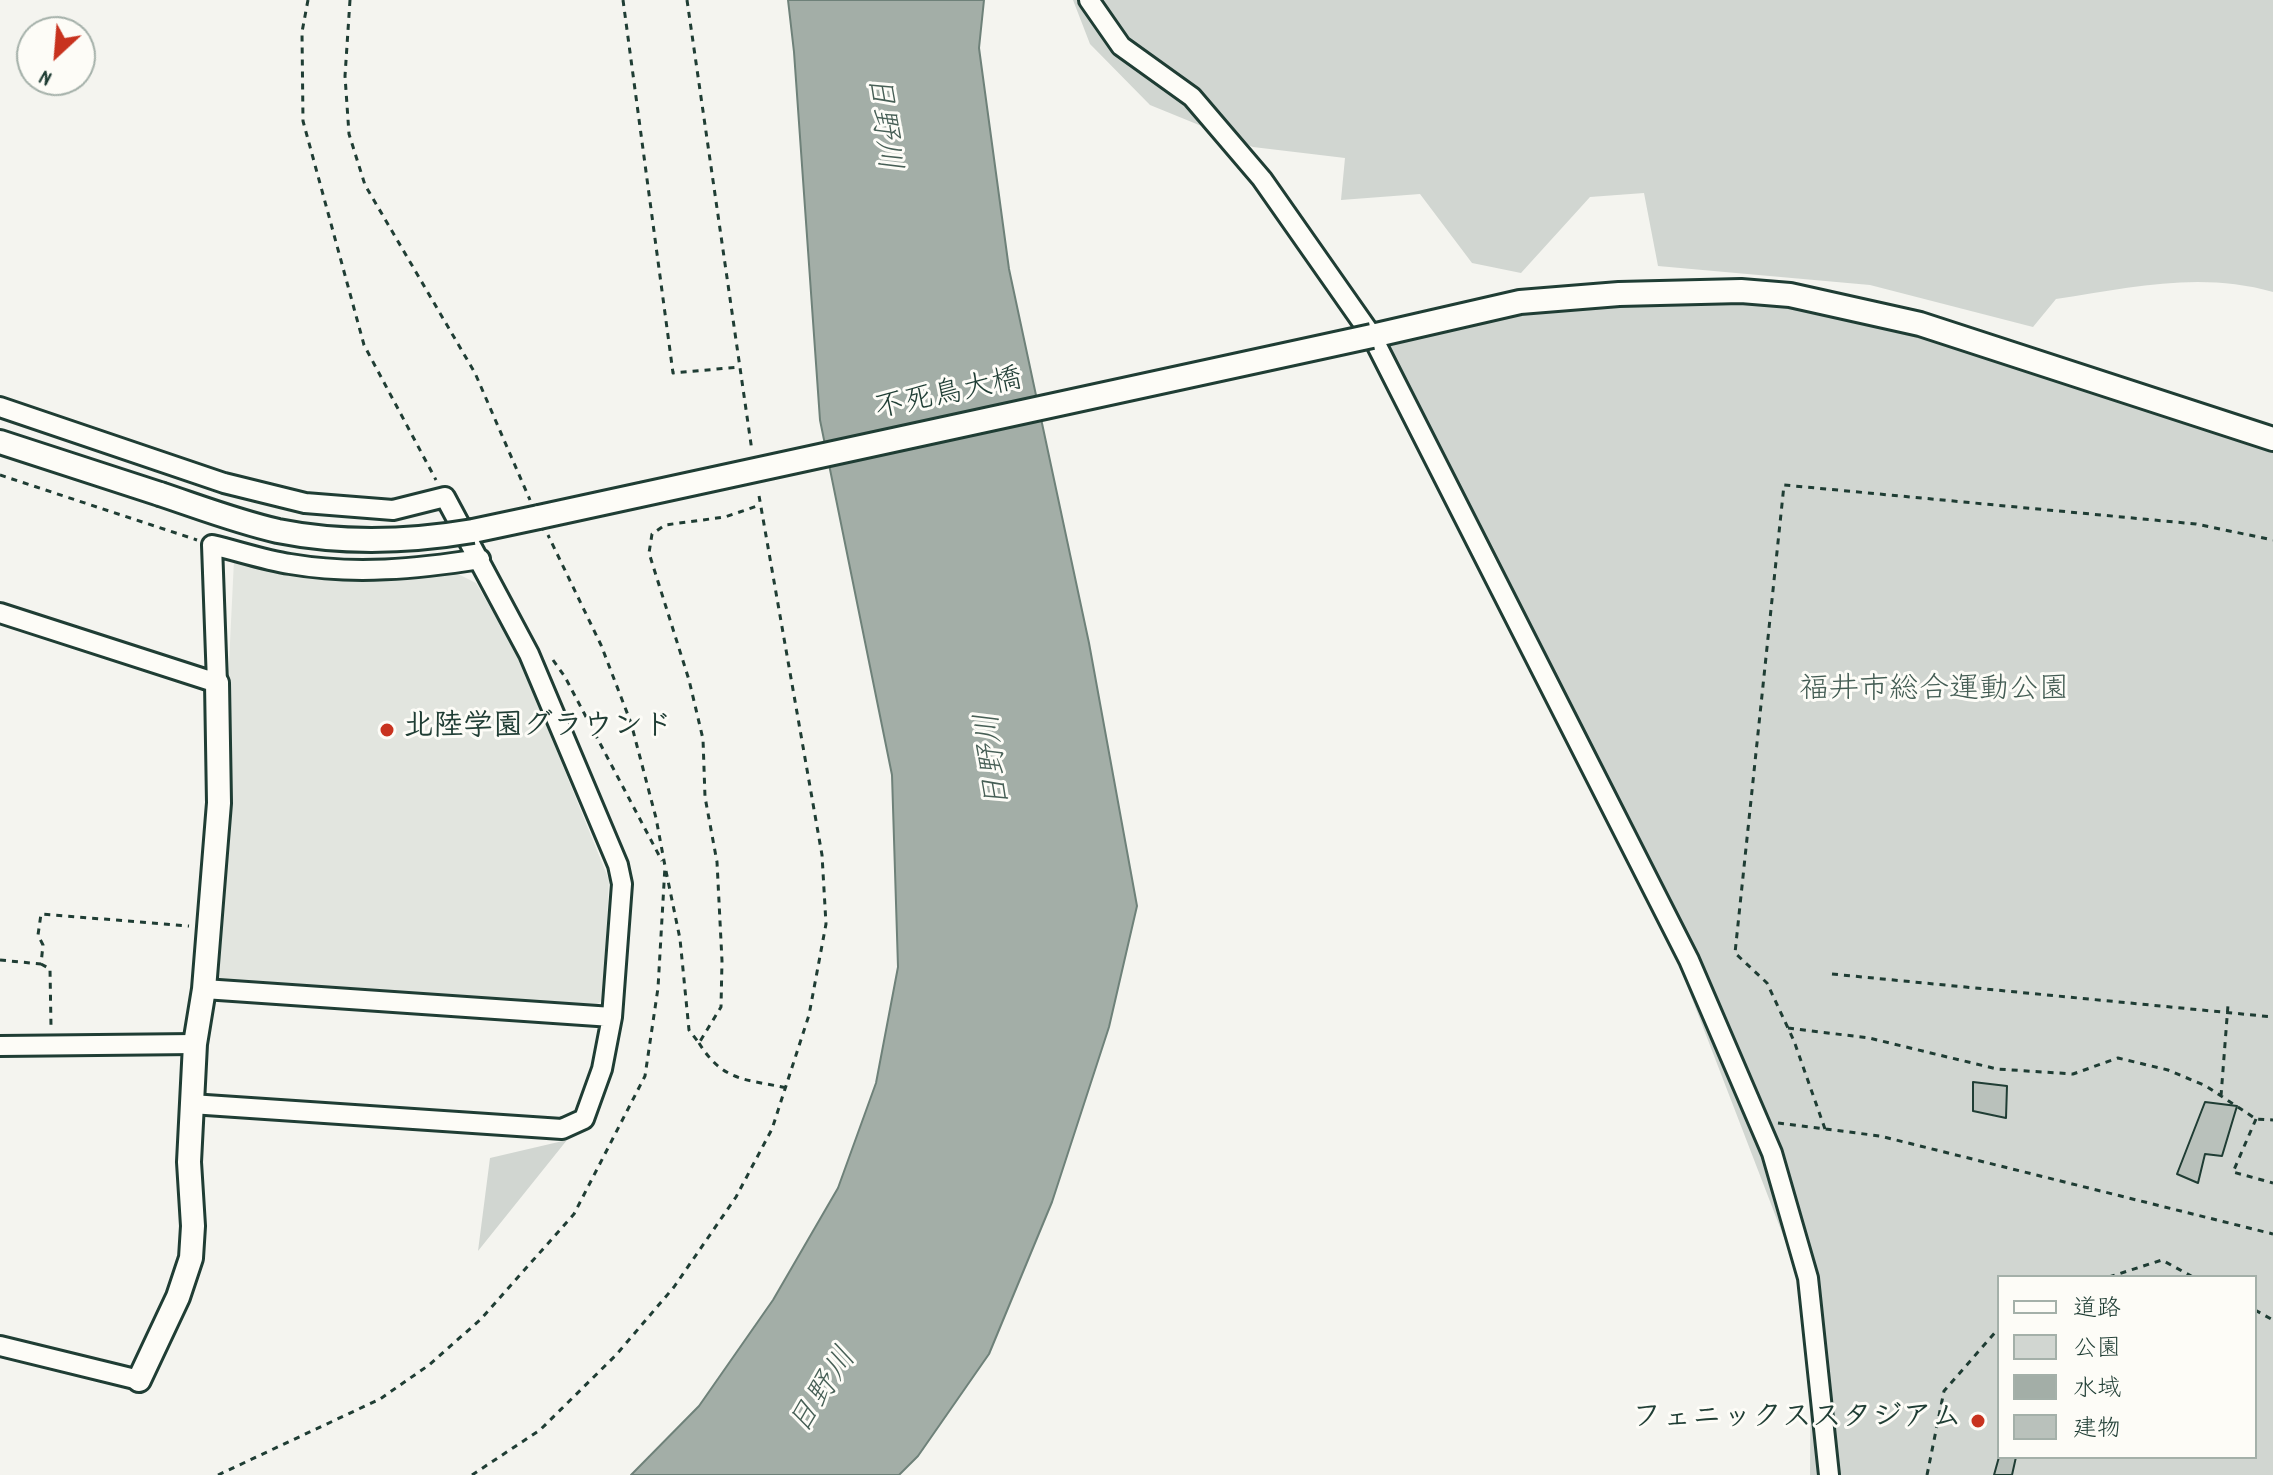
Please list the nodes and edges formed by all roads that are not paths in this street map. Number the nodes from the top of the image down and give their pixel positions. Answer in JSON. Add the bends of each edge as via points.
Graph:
{"nodes":[{"id":1,"x":1089,"y":0,"type":"edge"},
{"id":2,"x":1372,"y":336,"type":"junction"},
{"id":3,"x":0,"y":407,"type":"edge"},
{"id":4,"x":2273,"y":439,"type":"edge"},
{"id":5,"x":0,"y":442,"type":"edge"},
{"id":6,"x":480,"y":559,"type":"junction"},
{"id":7,"x":0,"y":613,"type":"edge"},
{"id":8,"x":217,"y":683,"type":"junction"},
{"id":9,"x":204,"y":989,"type":"junction"},
{"id":10,"x":612,"y":1017,"type":"junction"},
{"id":11,"x":195,"y":1044,"type":"junction"},
{"id":12,"x":0,"y":1046,"type":"edge"},
{"id":13,"x":191,"y":1104,"type":"junction"},
{"id":14,"x":0,"y":1346,"type":"edge"},
{"id":15,"x":139,"y":1380,"type":"joint"},
{"id":16,"x":1829,"y":1475,"type":"edge"}],
"edges":[{"from":1,"to":2,"type":"street","via":[[1121,46],[1192,97],[1262,179]]},
{"from":2,"to":4,"type":"street","name":"不死鳥大橋","via":[[1520,302],[1619,294],[1790,295],[1920,324]]},
{"from":2,"to":5,"type":"street","name":"不死鳥大橋","bridge":true,"via":[[438,537],[357,540],[274,530]]},
{"from":2,"to":16,"type":"street","via":[[1689,960],[1772,1153],[1808,1278]]},
{"from":3,"to":6,"type":"street","via":[[224,483],[305,503],[393,510],[445,497]]},
{"from":6,"to":8,"type":"street","via":[[422,569],[349,571],[289,564],[212,545]]},
{"from":6,"to":10,"type":"street","via":[[529,654],[618,865],[622,884]]},
{"from":7,"to":8,"type":"street"},
{"from":8,"to":9,"type":"street","via":[[219,803]]},
{"from":9,"to":10,"type":"street"},
{"from":9,"to":11,"type":"street"},
{"from":10,"to":13,"type":"street","via":[[602,1069],[584,1119],[562,1129]]},
{"from":11,"to":12,"type":"street"},
{"from":11,"to":13,"type":"street"},
{"from":13,"to":15,"type":"street","via":[[191,1258]]},
{"from":14,"to":15,"type":"street"}]}
